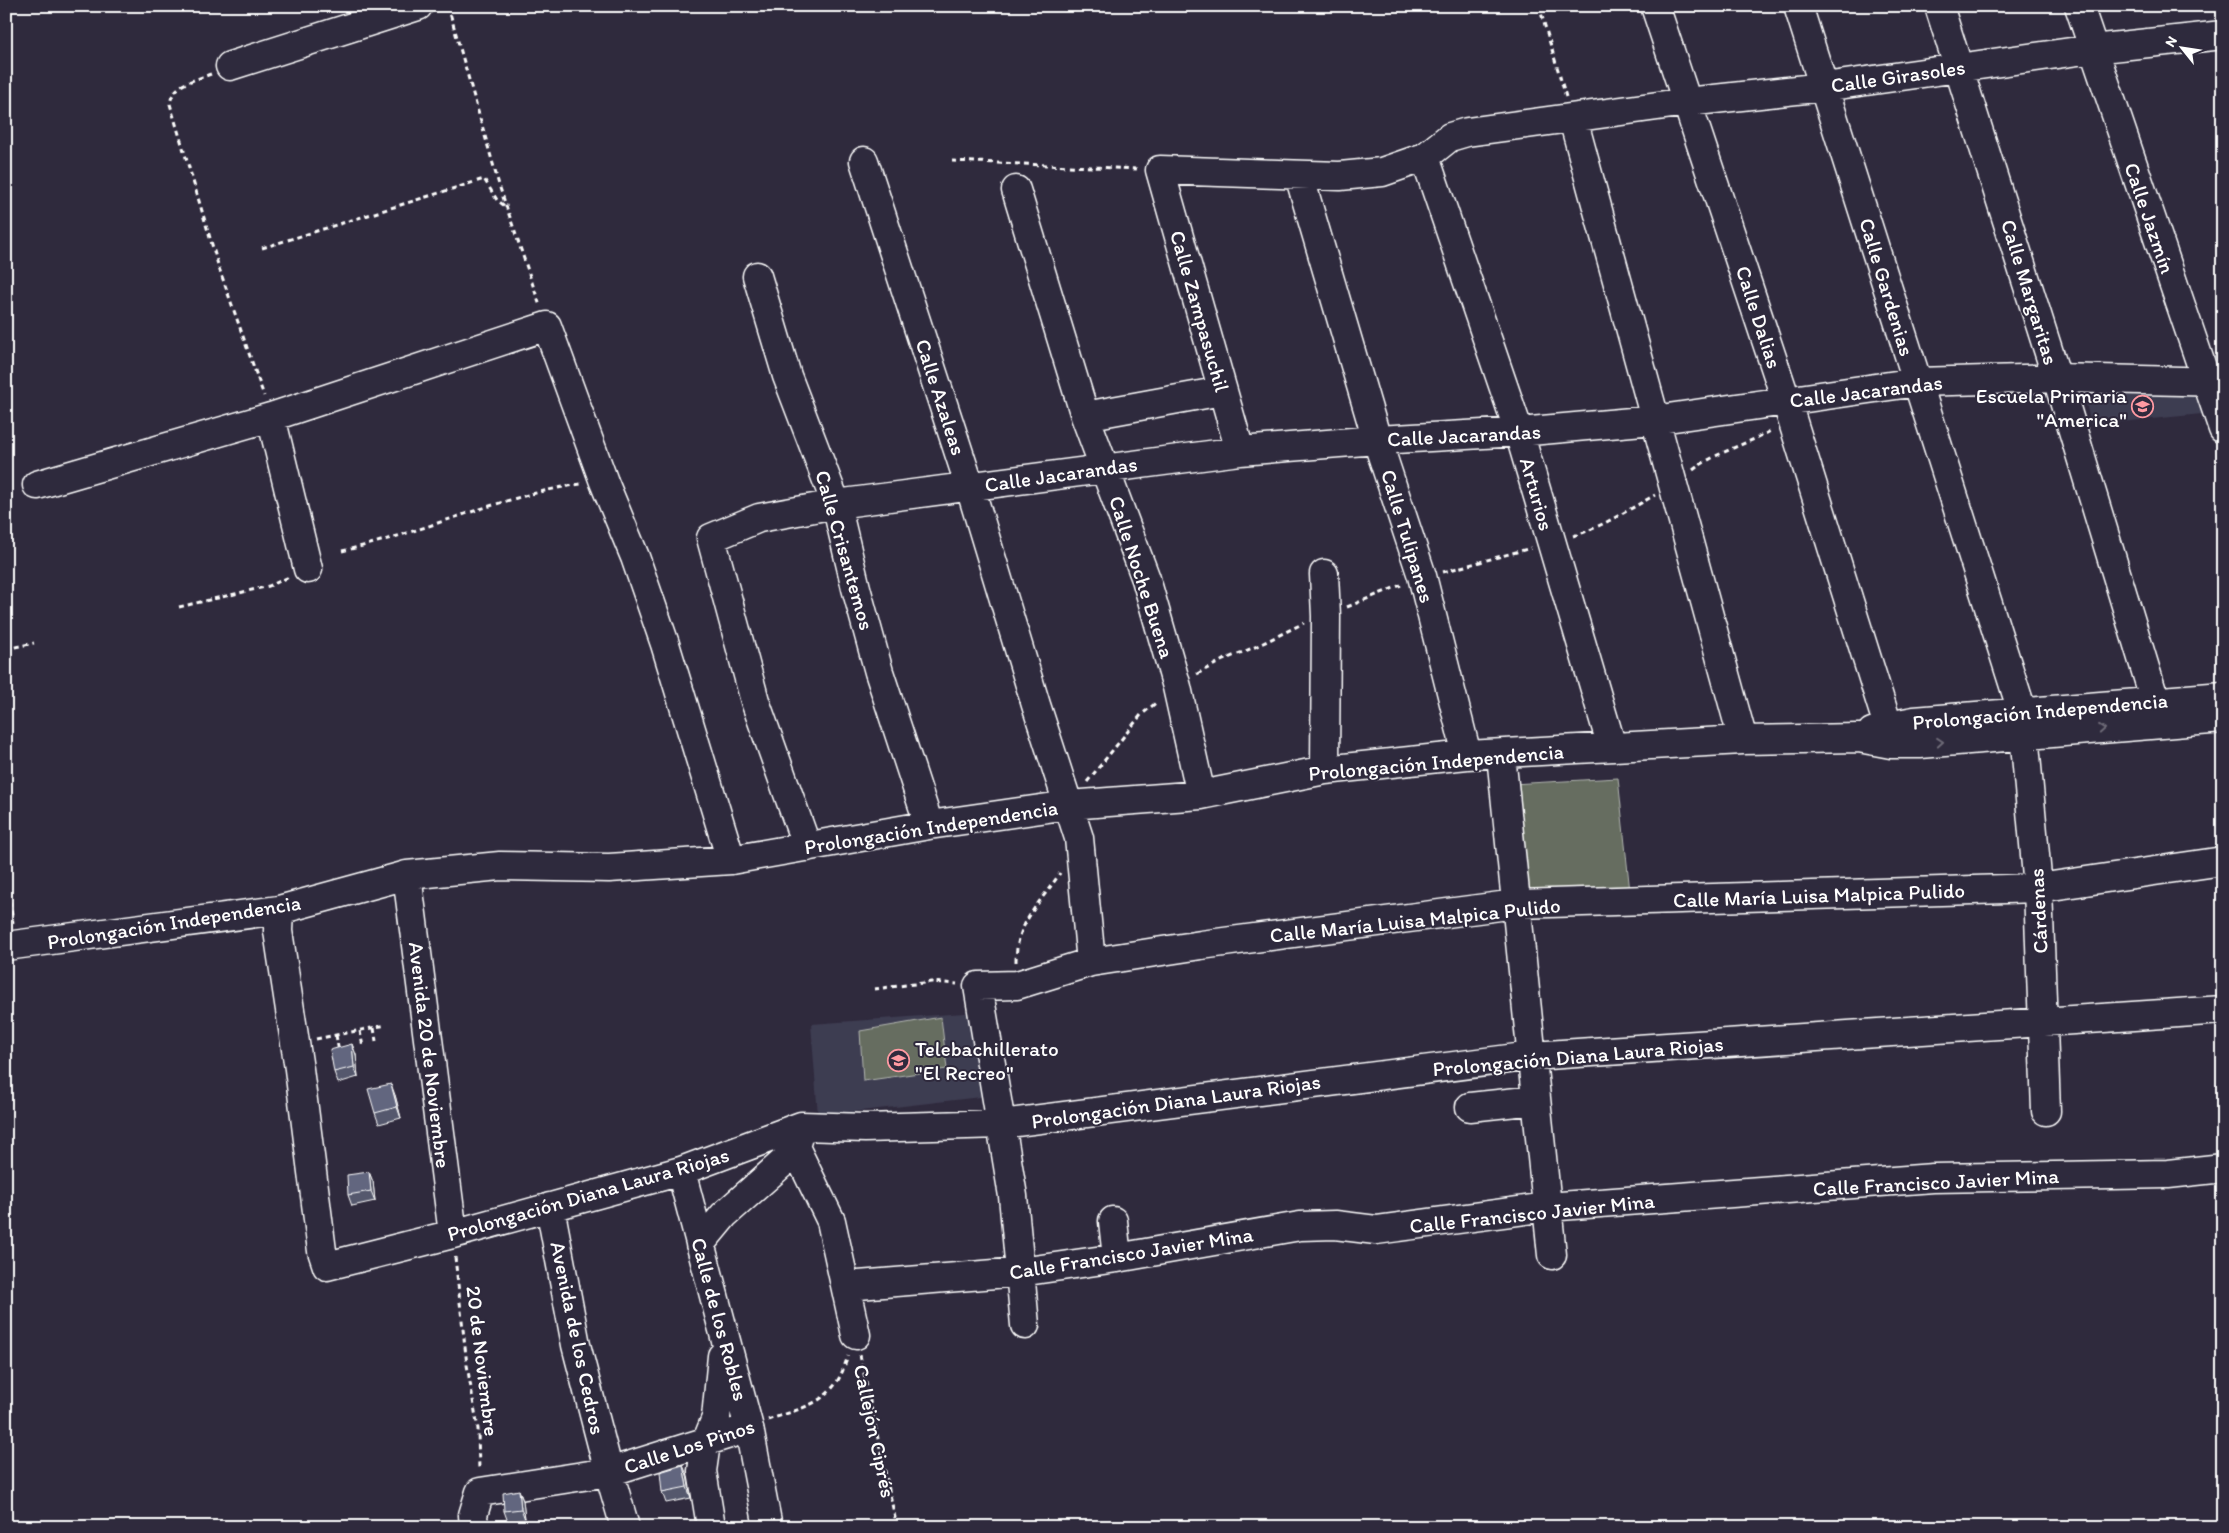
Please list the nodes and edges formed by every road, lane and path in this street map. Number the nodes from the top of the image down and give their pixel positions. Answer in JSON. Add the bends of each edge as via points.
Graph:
{"nodes":[{"id":1,"x":418,"y":6,"type":"edge"},
{"id":2,"x":448,"y":6,"type":"edge"},
{"id":3,"x":1539,"y":6,"type":"edge"},
{"id":4,"x":1655,"y":6,"type":"edge"},
{"id":5,"x":1798,"y":6,"type":"edge"},
{"id":6,"x":1939,"y":6,"type":"edge"},
{"id":7,"x":2078,"y":6,"type":"edge"},
{"id":8,"x":2223,"y":35,"type":"edge"},
{"id":9,"x":2092,"y":48,"type":"junction"},
{"id":10,"x":230,"y":66,"type":"joint"},
{"id":11,"x":1960,"y":67,"type":"junction"},
{"id":12,"x":1824,"y":87,"type":"junction"},
{"id":13,"x":1687,"y":102,"type":"junction"},
{"id":14,"x":1573,"y":119,"type":"junction"},
{"id":15,"x":1425,"y":157,"type":"junction"},
{"id":16,"x":864,"y":161,"type":"dead end"},
{"id":17,"x":952,"y":161,"type":"dead end"},
{"id":18,"x":1160,"y":170,"type":"junction"},
{"id":19,"x":1299,"y":175,"type":"junction"},
{"id":20,"x":1016,"y":190,"type":"dead end"},
{"id":21,"x":506,"y":208,"type":"junction"},
{"id":22,"x":262,"y":248,"type":"dead end"},
{"id":23,"x":757,"y":276,"type":"dead end"},
{"id":24,"x":547,"y":326,"type":"junction"},
{"id":25,"x":2057,"y":378,"type":"junction"},
{"id":26,"x":1917,"y":382,"type":"junction"},
{"id":27,"x":2215,"y":382,"type":"edge"},
{"id":28,"x":1222,"y":392,"type":"junction"},
{"id":29,"x":1786,"y":400,"type":"junction"},
{"id":30,"x":1085,"y":416,"type":"junction"},
{"id":31,"x":271,"y":417,"type":"junction"},
{"id":32,"x":1654,"y":420,"type":"junction"},
{"id":33,"x":2223,"y":429,"type":"edge"},
{"id":34,"x":1519,"y":432,"type":"junction"},
{"id":35,"x":1378,"y":440,"type":"junction"},
{"id":36,"x":1240,"y":451,"type":"junction"},
{"id":37,"x":1106,"y":468,"type":"junction"},
{"id":38,"x":604,"y":482,"type":"junction"},
{"id":39,"x":36,"y":485,"type":"dead end"},
{"id":40,"x":970,"y":486,"type":"junction"},
{"id":41,"x":836,"y":504,"type":"junction"},
{"id":42,"x":342,"y":551,"type":"dead end"},
{"id":43,"x":308,"y":569,"type":"joint"},
{"id":44,"x":1324,"y":574,"type":"dead end"},
{"id":45,"x":179,"y":607,"type":"dead end"},
{"id":46,"x":34,"y":644,"type":"dead end"},
{"id":47,"x":6,"y":649,"type":"edge"},
{"id":48,"x":2223,"y":696,"type":"edge"},
{"id":49,"x":2156,"y":712,"type":"junction"},
{"id":50,"x":2223,"y":719,"type":"edge"},
{"id":51,"x":2024,"y":723,"type":"junction"},
{"id":52,"x":1890,"y":735,"type":"junction"},
{"id":53,"x":1743,"y":740,"type":"junction"},
{"id":54,"x":1612,"y":747,"type":"junction"},
{"id":55,"x":1502,"y":754,"type":"junction"},
{"id":56,"x":1467,"y":755,"type":"junction"},
{"id":57,"x":1324,"y":770,"type":"junction"},
{"id":58,"x":1201,"y":795,"type":"junction"},
{"id":59,"x":1069,"y":805,"type":"junction"},
{"id":60,"x":930,"y":825,"type":"junction"},
{"id":61,"x":807,"y":847,"type":"junction"},
{"id":62,"x":731,"y":860,"type":"junction"},
{"id":63,"x":2223,"y":861,"type":"edge"},
{"id":64,"x":1062,"y":868,"type":"dead end"},
{"id":65,"x":6,"y":875,"type":"edge"},
{"id":66,"x":407,"y":875,"type":"junction"},
{"id":67,"x":2038,"y":888,"type":"junction"},
{"id":68,"x":1516,"y":904,"type":"junction"},
{"id":69,"x":279,"y":910,"type":"junction"},
{"id":70,"x":11,"y":946,"type":"edge"},
{"id":71,"x":1091,"y":962,"type":"junction"},
{"id":72,"x":1016,"y":985,"type":"junction"},
{"id":73,"x":978,"y":986,"type":"junction"},
{"id":74,"x":874,"y":989,"type":"dead end"},
{"id":75,"x":2223,"y":1010,"type":"edge"},
{"id":76,"x":2043,"y":1022,"type":"junction"},
{"id":77,"x":386,"y":1025,"type":"dead end"},
{"id":78,"x":374,"y":1028,"type":"junction"},
{"id":79,"x":360,"y":1031,"type":"junction"},
{"id":80,"x":336,"y":1035,"type":"junction"},
{"id":81,"x":308,"y":1041,"type":"dead end"},
{"id":82,"x":376,"y":1041,"type":"dead end"},
{"id":83,"x":364,"y":1047,"type":"dead end"},
{"id":84,"x":339,"y":1053,"type":"edge"},
{"id":85,"x":1532,"y":1056,"type":"junction"},
{"id":86,"x":1536,"y":1100,"type":"junction"},
{"id":87,"x":1470,"y":1108,"type":"dead end"},
{"id":88,"x":2046,"y":1111,"type":"dead end"},
{"id":89,"x":1001,"y":1124,"type":"junction"},
{"id":90,"x":798,"y":1137,"type":"junction"},
{"id":91,"x":2223,"y":1168,"type":"edge"},
{"id":92,"x":681,"y":1171,"type":"junction"},
{"id":93,"x":550,"y":1206,"type":"junction"},
{"id":94,"x":1547,"y":1207,"type":"junction"},
{"id":95,"x":1113,"y":1221,"type":"dead end"},
{"id":96,"x":453,"y":1234,"type":"junction"},
{"id":97,"x":700,"y":1244,"type":"junction"},
{"id":98,"x":1552,"y":1255,"type":"dead end"},
{"id":99,"x":1117,"y":1258,"type":"junction"},
{"id":100,"x":1020,"y":1272,"type":"junction"},
{"id":101,"x":846,"y":1286,"type":"junction"},
{"id":102,"x":1025,"y":1325,"type":"dead end"},
{"id":103,"x":724,"y":1335,"type":"junction"},
{"id":104,"x":856,"y":1335,"type":"junction"},
{"id":105,"x":749,"y":1428,"type":"junction"},
{"id":106,"x":706,"y":1443,"type":"junction"},
{"id":107,"x":608,"y":1472,"type":"junction"},
{"id":108,"x":480,"y":1492,"type":"junction"},
{"id":109,"x":711,"y":1526,"type":"edge"},
{"id":110,"x":474,"y":1527,"type":"edge"},
{"id":111,"x":625,"y":1527,"type":"edge"},
{"id":112,"x":768,"y":1527,"type":"edge"},
{"id":113,"x":897,"y":1527,"type":"edge"}],
"edges":[{"from":1,"to":10,"type":"street"},
{"from":2,"to":21,"type":"path"},
{"from":3,"to":14,"type":"path"},
{"from":4,"to":13,"type":"street","name":"Calle Dalias"},
{"from":5,"to":12,"type":"street","name":"Calle Gardenias"},
{"from":6,"to":11,"type":"street","name":"Calle Margaritas"},
{"from":7,"to":9,"type":"street","name":"Calle Jazmín"},
{"from":8,"to":9,"type":"street","name":"Calle Girasoles"},
{"from":9,"to":11,"type":"street","name":"Calle Girasoles"},
{"from":9,"to":27,"type":"street","name":"Calle Jazmín"},
{"from":10,"to":31,"type":"path","via":[[176,88],[170,104],[219,268]]},
{"from":11,"to":12,"type":"street","name":"Calle Girasoles"},
{"from":11,"to":25,"type":"street","name":"Calle Margaritas"},
{"from":12,"to":13,"type":"street","name":"Calle Girasoles"},
{"from":12,"to":26,"type":"street","name":"Calle Gardenias"},
{"from":13,"to":14,"type":"street","name":"Calle Girasoles"},
{"from":13,"to":29,"type":"street","name":"Calle Dalias"},
{"from":14,"to":15,"type":"street","name":"Calle Girasoles","via":[[1467,132],[1450,138]]},
{"from":14,"to":32,"type":"street"},
{"from":15,"to":19,"type":"street","name":"Calle Girasoles","via":[[1382,172]]},
{"from":15,"to":34,"type":"street","name":"Arturios"},
{"from":16,"to":40,"type":"street","name":"Calle Azaleas"},
{"from":17,"to":18,"type":"path"},
{"from":18,"to":19,"type":"street","name":"Calle Girasoles"},
{"from":18,"to":28,"type":"street","name":"Calle Zampasuchil"},
{"from":19,"to":35,"type":"street","name":"Calle Tulipanes"},
{"from":20,"to":30,"type":"street","name":"Calle Noche Buena"},
{"from":21,"to":22,"type":"path","via":[[484,179]]},
{"from":21,"to":24,"type":"path"},
{"from":23,"to":41,"type":"street","name":"Calle Crisantemos","via":[[787,376]]},
{"from":24,"to":31,"type":"street"},
{"from":24,"to":38,"type":"street"},
{"from":25,"to":26,"type":"street","name":"Calle Jacarandas"},
{"from":25,"to":27,"type":"street","name":"Calle Jacarandas"},
{"from":25,"to":49,"type":"street","name":"Calle Margaritas"},
{"from":26,"to":29,"type":"street","name":"Calle Jacarandas"},
{"from":26,"to":51,"type":"street","name":"Calle Gardenias"},
{"from":27,"to":33,"type":"street","name":"Calle Jazmín"},
{"from":28,"to":30,"type":"street"},
{"from":28,"to":36,"type":"street","name":"Calle Zampasuchil"},
{"from":29,"to":32,"type":"street","name":"Calle Jacarandas"},
{"from":29,"to":52,"type":"street","name":"Calle Dalias"},
{"from":30,"to":37,"type":"street","name":"Calle Noche Buena"},
{"from":31,"to":39,"type":"street"},
{"from":31,"to":43,"type":"street"},
{"from":32,"to":34,"type":"street","name":"Calle Jacarandas"},
{"from":32,"to":53,"type":"street","via":[[1675,484]]},
{"from":34,"to":35,"type":"street","name":"Calle Jacarandas"},
{"from":34,"to":54,"type":"street","name":"Arturios"},
{"from":35,"to":36,"type":"street","name":"Calle Jacarandas"},
{"from":35,"to":56,"type":"street","name":"Calle Tulipanes","via":[[1422,576]]},
{"from":36,"to":37,"type":"street","name":"Calle Jacarandas"},
{"from":37,"to":40,"type":"street","name":"Calle Jacarandas"},
{"from":37,"to":58,"type":"street","name":"Calle Noche Buena","via":[[1146,579],[1177,687]]},
{"from":38,"to":42,"type":"path","via":[[542,491],[376,544]]},
{"from":38,"to":62,"type":"street","via":[[665,644]]},
{"from":40,"to":41,"type":"street","name":"Calle Jacarandas"},
{"from":40,"to":59,"type":"street","name":"Calle Azaleas"},
{"from":41,"to":60,"type":"street","name":"Calle Crisantemos","via":[[879,672]]},
{"from":41,"to":61,"type":"street","name":"Calle Jacarandas","via":[[759,518],[711,538],[756,701]]},
{"from":43,"to":45,"type":"path","via":[[269,586]]},
{"from":44,"to":57,"type":"street"},
{"from":46,"to":47,"type":"path"},
{"from":48,"to":49,"type":"street","name":"Prolongación Independencia"},
{"from":49,"to":50,"type":"street","name":"Prolongación Independencia"},
{"from":49,"to":51,"type":"street","name":"Prolongación Independencia"},
{"from":51,"to":52,"type":"street","name":"Prolongación Independencia","via":[[1914,722]]},
{"from":51,"to":67,"type":"street","name":"Cárdenas"},
{"from":52,"to":53,"type":"street","name":"Prolongación Independencia"},
{"from":53,"to":54,"type":"street","name":"Prolongación Independencia"},
{"from":54,"to":55,"type":"street","name":"Prolongación Independencia"},
{"from":55,"to":56,"type":"street","name":"Prolongación Independencia"},
{"from":55,"to":68,"type":"street"},
{"from":56,"to":57,"type":"street","name":"Prolongación Independencia"},
{"from":57,"to":58,"type":"street","name":"Prolongación Independencia"},
{"from":58,"to":59,"type":"street","name":"Prolongación Independencia"},
{"from":59,"to":60,"type":"street","name":"Prolongación Independencia"},
{"from":59,"to":71,"type":"street","name":"Calle Azaleas","via":[[1079,838]]},
{"from":60,"to":61,"type":"street","name":"Prolongación Independencia"},
{"from":61,"to":62,"type":"street","name":"Prolongación Independencia"},
{"from":62,"to":66,"type":"street","name":"Prolongación Independencia","via":[[609,868],[500,866]]},
{"from":63,"to":67,"type":"street","name":"Calle María Luisa Malpica Pulido"},
{"from":64,"to":72,"type":"path","via":[[1020,934],[1016,947]]},
{"from":65,"to":70,"type":"path"},
{"from":66,"to":69,"type":"street","name":"Prolongación Independencia"},
{"from":66,"to":96,"type":"street","name":"Avenida 20 de Noviembre"},
{"from":67,"to":68,"type":"street","name":"Calle María Luisa Malpica Pulido"},
{"from":67,"to":76,"type":"street","name":"Cárdenas"},
{"from":68,"to":71,"type":"street","name":"Calle María Luisa Malpica Pulido","via":[[1306,930]]},
{"from":68,"to":85,"type":"street"},
{"from":69,"to":70,"type":"street","name":"Prolongación Independencia"},
{"from":69,"to":96,"type":"street","name":"Prolongación Diana Laura Riojas","via":[[278,931],[322,1251],[327,1266]]},
{"from":71,"to":72,"type":"street","name":"Calle María Luisa Malpica Pulido"},
{"from":72,"to":73,"type":"street","name":"Calle María Luisa Malpica Pulido"},
{"from":73,"to":74,"type":"path","via":[[931,982]]},
{"from":73,"to":89,"type":"street"},
{"from":75,"to":76,"type":"street","name":"Prolongación Diana Laura Riojas"},
{"from":76,"to":85,"type":"street","name":"Prolongación Diana Laura Riojas"},
{"from":76,"to":88,"type":"street","name":"Cárdenas"},
{"from":77,"to":78,"type":"path"},
{"from":78,"to":79,"type":"path"},
{"from":78,"to":82,"type":"path"},
{"from":79,"to":80,"type":"path"},
{"from":79,"to":83,"type":"path"},
{"from":80,"to":81,"type":"path"},
{"from":80,"to":84,"type":"path"},
{"from":85,"to":86,"type":"street"},
{"from":85,"to":89,"type":"street","name":"Prolongación Diana Laura Riojas"},
{"from":86,"to":87,"type":"street"},
{"from":86,"to":94,"type":"street"},
{"from":89,"to":90,"type":"street","name":"Prolongación Diana Laura Riojas","via":[[865,1128]]},
{"from":89,"to":100,"type":"street","via":[[1013,1196]]},
{"from":90,"to":92,"type":"street","name":"Prolongación Diana Laura Riojas"},
{"from":90,"to":97,"type":"street","via":[[787,1159],[724,1215]]},
{"from":90,"to":101,"type":"street","via":[[831,1222]]},
{"from":91,"to":94,"type":"street","name":"Calle Francisco Javier Mina","via":[[2168,1174],[1933,1178]]},
{"from":92,"to":93,"type":"street","name":"Prolongación Diana Laura Riojas"},
{"from":92,"to":97,"type":"street","name":"Calle de los Robles"},
{"from":93,"to":96,"type":"street","name":"Prolongación Diana Laura Riojas"},
{"from":93,"to":107,"type":"street","name":"Avenida de los Cedros","via":[[576,1345]]},
{"from":94,"to":98,"type":"street"},
{"from":94,"to":99,"type":"street","name":"Calle Francisco Javier Mina","via":[[1376,1230],[1335,1225],[1300,1226]]},
{"from":95,"to":99,"type":"street"},
{"from":96,"to":108,"type":"path","name":"20 de Noviembre","via":[[467,1365],[478,1428]]},
{"from":97,"to":103,"type":"street","name":"Calle de los Robles"},
{"from":99,"to":100,"type":"street","name":"Calle Francisco Javier Mina"},
{"from":100,"to":101,"type":"street","name":"Calle Francisco Javier Mina"},
{"from":100,"to":102,"type":"street"},
{"from":101,"to":104,"type":"street"},
{"from":103,"to":105,"type":"street","name":"Calle de los Robles"},
{"from":103,"to":106,"type":"street","via":[[718,1412]]},
{"from":104,"to":105,"type":"path","name":"Calle Los Pinos","via":[[832,1389],[800,1408]]},
{"from":104,"to":113,"type":"path","name":"Callejón Ciprés"},
{"from":105,"to":106,"type":"street","name":"Calle Los Pinos"},
{"from":105,"to":112,"type":"street","name":"Calle de los Robles"},
{"from":106,"to":107,"type":"street","name":"Calle Los Pinos"},
{"from":106,"to":109,"type":"street","via":[[702,1471]]},
{"from":107,"to":108,"type":"street","name":"Calle Los Pinos"},
{"from":107,"to":111,"type":"street","name":"Avenida de los Cedros"},
{"from":108,"to":110,"type":"street","via":[[473,1515]]}]}
